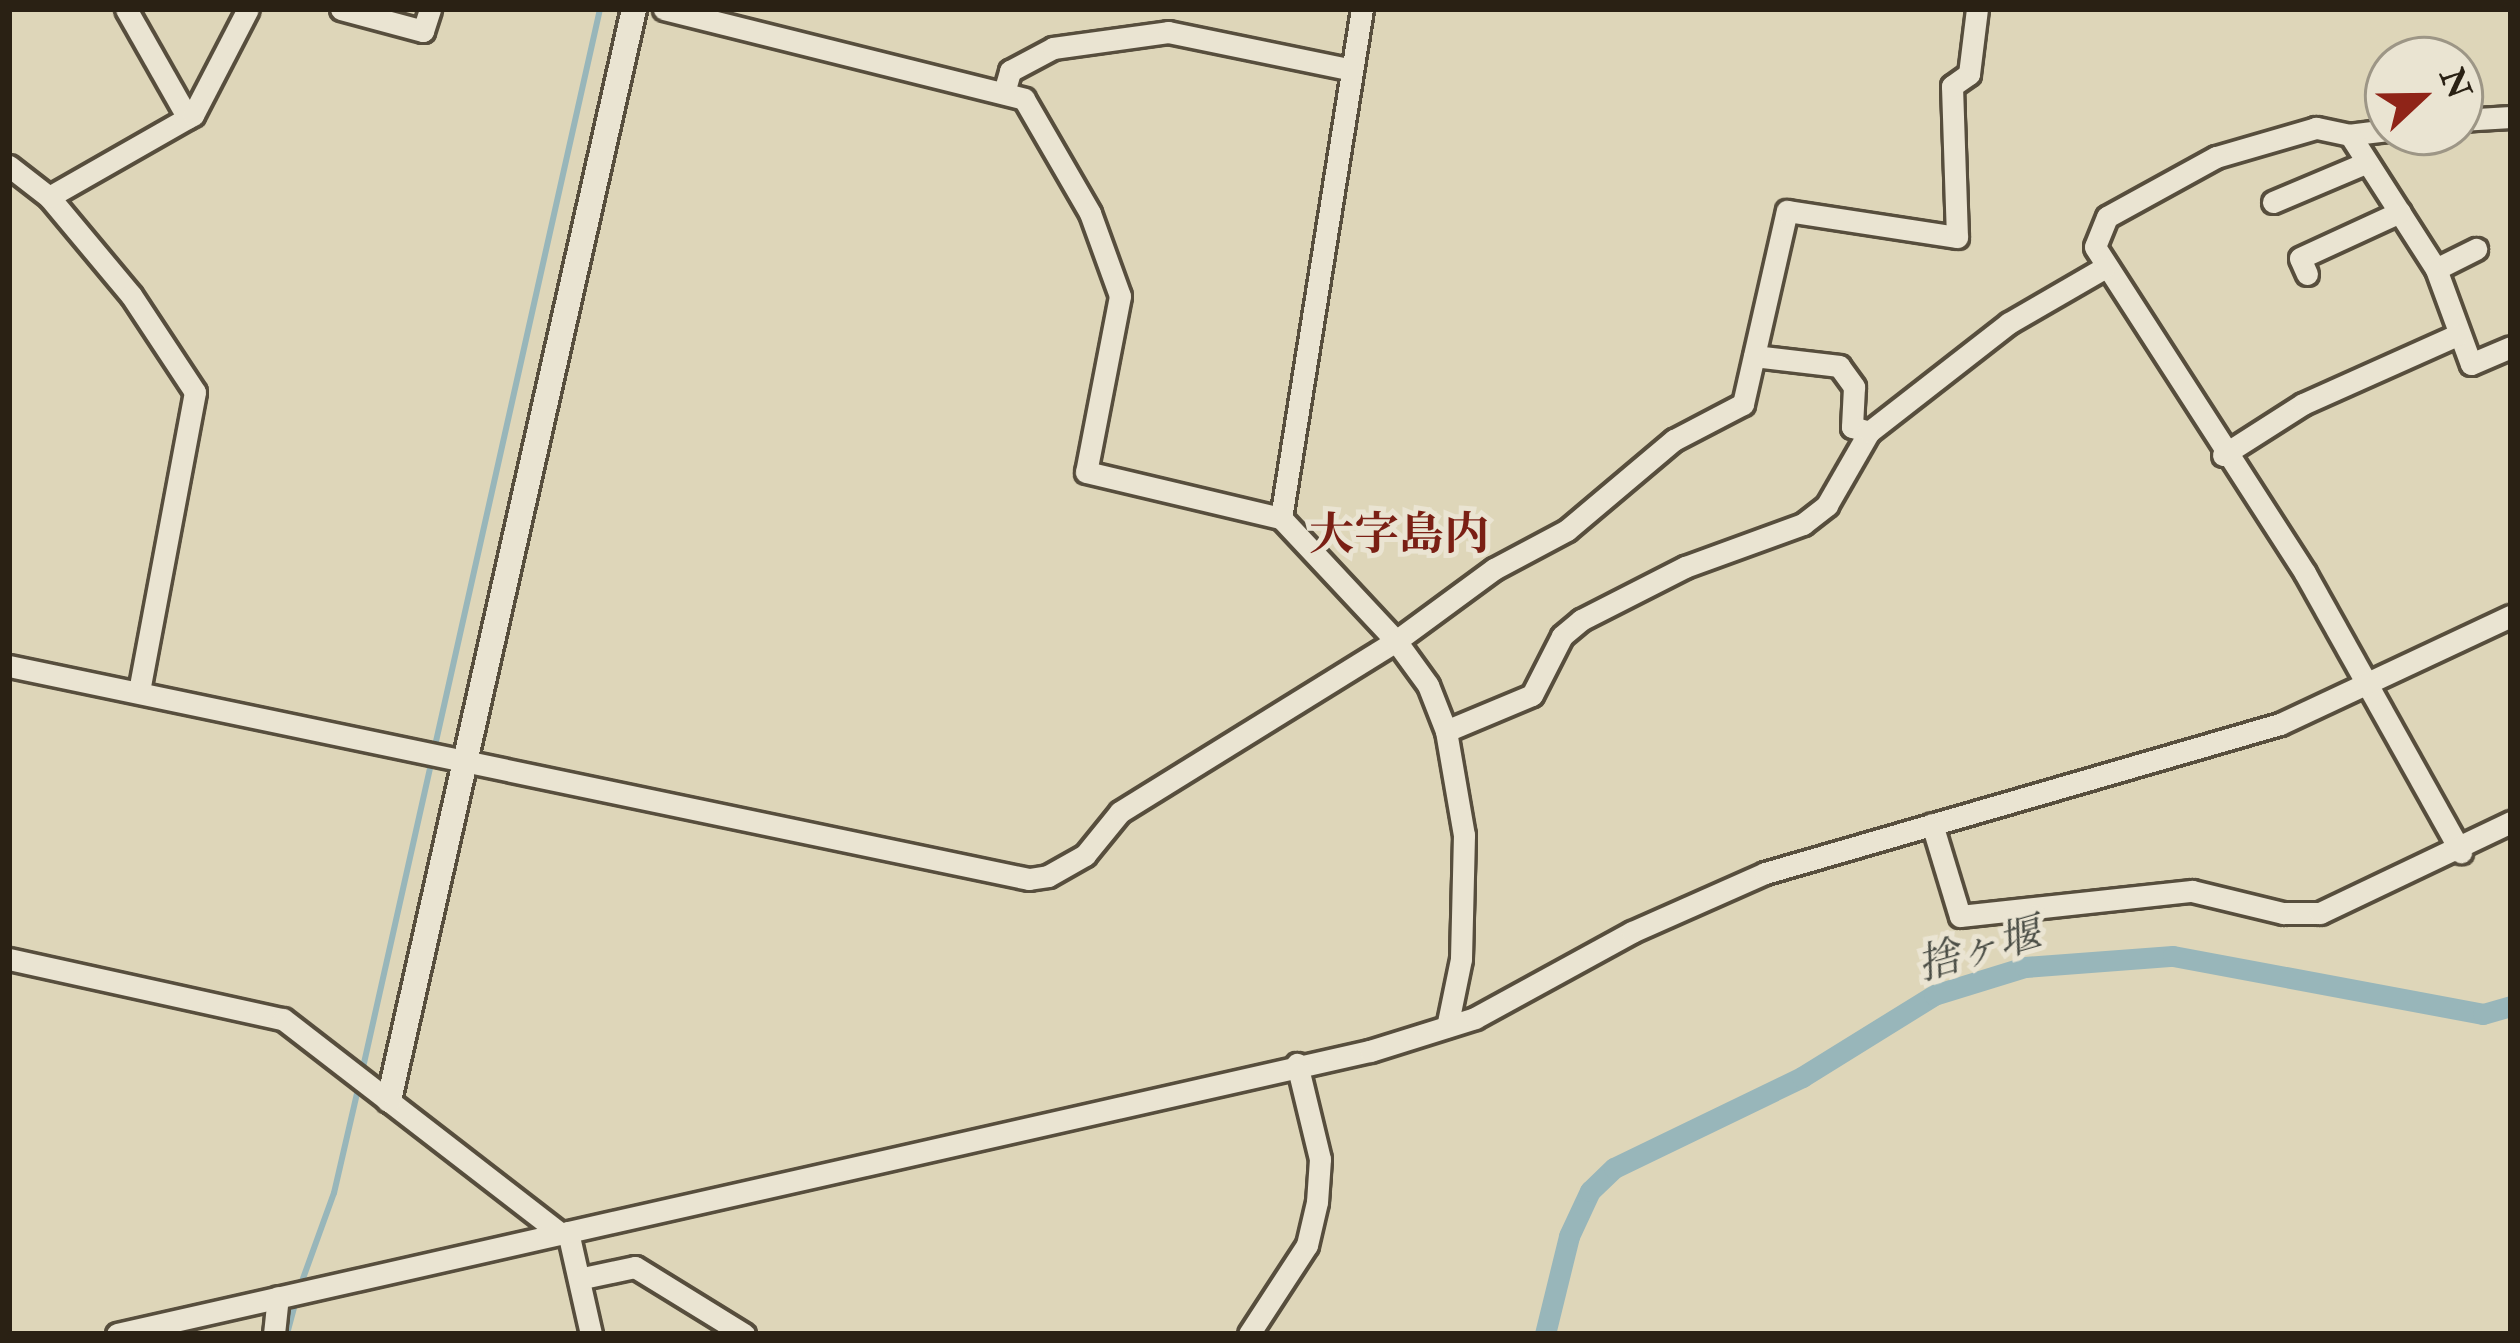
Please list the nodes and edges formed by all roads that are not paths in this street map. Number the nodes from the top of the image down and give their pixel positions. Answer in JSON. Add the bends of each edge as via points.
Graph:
{"nodes":[{"id":1,"x":126,"y":9,"type":"edge"},
{"id":2,"x":248,"y":9,"type":"edge"},
{"id":3,"x":341,"y":9,"type":"edge"},
{"id":4,"x":430,"y":9,"type":"edge"},
{"id":5,"x":634,"y":9,"type":"edge"},
{"id":6,"x":664,"y":9,"type":"edge"},
{"id":7,"x":1362,"y":9,"type":"edge"},
{"id":8,"x":1977,"y":9,"type":"edge"},
{"id":9,"x":1168,"y":21,"type":"edge"},
{"id":10,"x":1349,"y":69,"type":"junction"},
{"id":11,"x":1005,"y":89,"type":"junction"},
{"id":12,"x":188,"y":118,"type":"junction"},
{"id":13,"x":2364,"y":133,"type":"edge"},
{"id":14,"x":2350,"y":135,"type":"junction"},
{"id":15,"x":2363,"y":164,"type":"junction"},
{"id":16,"x":9,"y":166,"type":"edge"},
{"id":17,"x":49,"y":196,"type":"junction"},
{"id":18,"x":2273,"y":202,"type":"dead end"},
{"id":19,"x":2400,"y":212,"type":"junction"},
{"id":20,"x":2476,"y":249,"type":"dead end"},
{"id":21,"x":2104,"y":268,"type":"junction"},
{"id":22,"x":2436,"y":269,"type":"junction"},
{"id":23,"x":2307,"y":274,"type":"dead end"},
{"id":24,"x":2457,"y":334,"type":"junction"},
{"id":25,"x":2511,"y":347,"type":"edge"},
{"id":26,"x":1754,"y":356,"type":"junction"},
{"id":27,"x":1869,"y":432,"type":"junction"},
{"id":28,"x":2223,"y":455,"type":"junction"},
{"id":29,"x":1281,"y":518,"type":"junction"},
{"id":30,"x":2511,"y":616,"type":"edge"},
{"id":31,"x":1396,"y":641,"type":"junction"},
{"id":32,"x":9,"y":666,"type":"edge"},
{"id":33,"x":2365,"y":687,"type":"junction"},
{"id":34,"x":140,"y":690,"type":"junction"},
{"id":35,"x":1446,"y":731,"type":"junction"},
{"id":36,"x":468,"y":759,"type":"junction"},
{"id":37,"x":2511,"y":822,"type":"edge"},
{"id":38,"x":1932,"y":824,"type":"junction"},
{"id":39,"x":2461,"y":852,"type":"junction"},
{"id":40,"x":9,"y":959,"type":"edge"},
{"id":41,"x":1447,"y":1028,"type":"junction"},
{"id":42,"x":1297,"y":1064,"type":"junction"},
{"id":43,"x":389,"y":1100,"type":"junction"},
{"id":44,"x":564,"y":1232,"type":"junction"},
{"id":45,"x":583,"y":1278,"type":"junction"},
{"id":46,"x":278,"y":1297,"type":"junction"},
{"id":47,"x":116,"y":1334,"type":"edge"},
{"id":48,"x":274,"y":1334,"type":"edge"},
{"id":49,"x":591,"y":1334,"type":"edge"},
{"id":50,"x":743,"y":1334,"type":"edge"},
{"id":51,"x":1249,"y":1334,"type":"edge"}],
"edges":[{"from":1,"to":12,"type":"street"},
{"from":2,"to":12,"type":"street"},
{"from":3,"to":4,"type":"street","via":[[423,31]]},
{"from":5,"to":36,"type":"street"},
{"from":6,"to":11,"type":"street"},
{"from":7,"to":10,"type":"street"},
{"from":8,"to":26,"type":"street","via":[[1970,74],[1952,86],[1957,238],[1787,211]]},
{"from":9,"to":10,"type":"street"},
{"from":9,"to":11,"type":"street","via":[[1053,48],[1010,71]]},
{"from":10,"to":29,"type":"street"},
{"from":11,"to":29,"type":"street","via":[[1024,99],[1056,150],[1120,296],[1086,472]]},
{"from":12,"to":17,"type":"street"},
{"from":13,"to":14,"type":"street"},
{"from":14,"to":15,"type":"street"},
{"from":14,"to":21,"type":"street","via":[[2316,128],[2172,176],[2097,230]]},
{"from":15,"to":18,"type":"street"},
{"from":15,"to":19,"type":"street"},
{"from":16,"to":17,"type":"street"},
{"from":17,"to":34,"type":"street","via":[[131,296],[199,405]]},
{"from":19,"to":22,"type":"street"},
{"from":19,"to":23,"type":"street","via":[[2300,259]]},
{"from":20,"to":22,"type":"street"},
{"from":21,"to":27,"type":"street","via":[[2009,323]]},
{"from":21,"to":28,"type":"street"},
{"from":22,"to":24,"type":"street"},
{"from":24,"to":25,"type":"street","via":[[2471,364]]},
{"from":24,"to":28,"type":"street","via":[[2303,404]]},
{"from":26,"to":27,"type":"street","via":[[1839,367],[1854,387],[1852,427]]},
{"from":26,"to":31,"type":"street","via":[[1743,404],[1674,440],[1568,530],[1494,569]]},
{"from":27,"to":35,"type":"street","via":[[1827,505],[1803,524],[1685,567],[1581,620],[1562,636],[1532,695]]},
{"from":28,"to":33,"type":"street","via":[[2306,573]]},
{"from":29,"to":31,"type":"street"},
{"from":30,"to":33,"type":"street"},
{"from":31,"to":35,"type":"street","via":[[1428,685]]},
{"from":31,"to":36,"type":"street","via":[[1120,812],[1085,855],[1029,879]]},
{"from":32,"to":34,"type":"street"},
{"from":33,"to":38,"type":"street","via":[[2280,724]]},
{"from":33,"to":39,"type":"street"},
{"from":34,"to":36,"type":"street"},
{"from":35,"to":41,"type":"street","via":[[1464,836],[1461,959]]},
{"from":36,"to":43,"type":"street"},
{"from":37,"to":39,"type":"street"},
{"from":38,"to":39,"type":"street","via":[[1960,916],[2192,890],[2283,914],[2320,913]]},
{"from":38,"to":41,"type":"street","via":[[1765,873]]},
{"from":40,"to":43,"type":"street","via":[[283,1019]]},
{"from":41,"to":42,"type":"street"},
{"from":42,"to":44,"type":"street"},
{"from":42,"to":51,"type":"street","via":[[1320,1159],[1317,1202],[1306,1245]]},
{"from":43,"to":44,"type":"street"},
{"from":44,"to":45,"type":"street"},
{"from":44,"to":46,"type":"street"},
{"from":45,"to":49,"type":"street"},
{"from":45,"to":50,"type":"street","via":[[635,1267]]},
{"from":46,"to":47,"type":"street"},
{"from":46,"to":48,"type":"street"}]}
